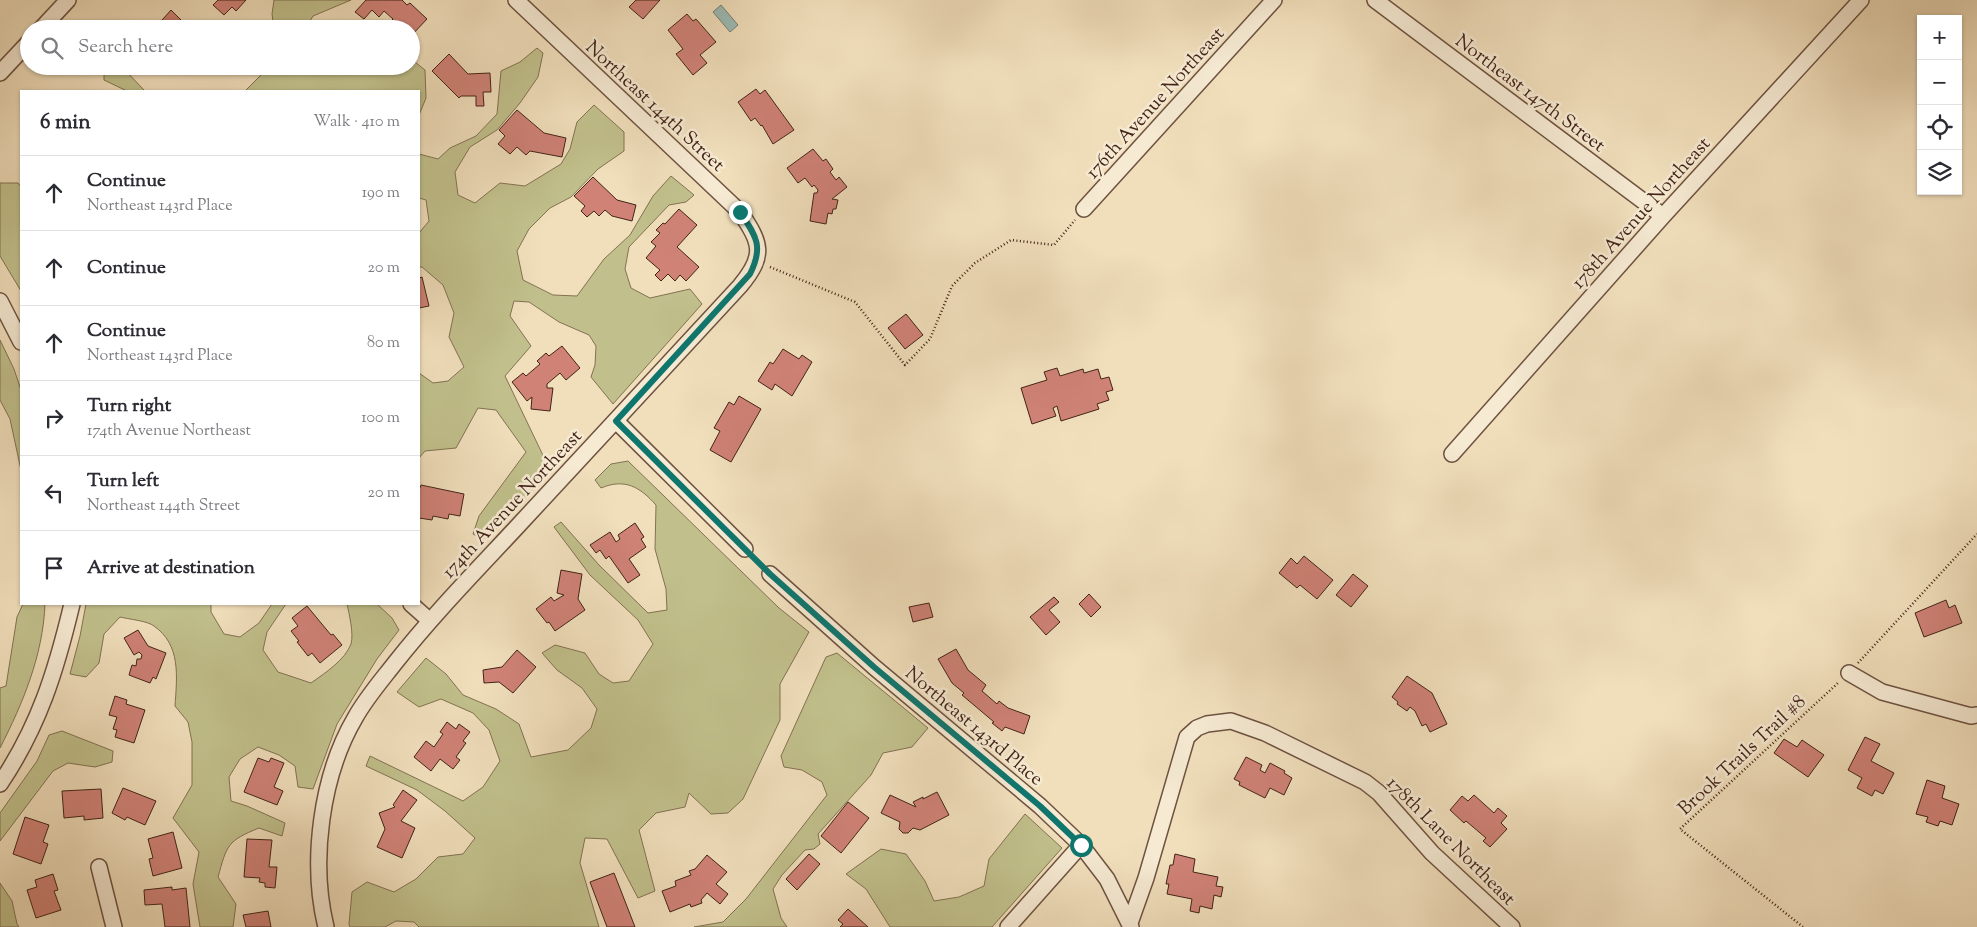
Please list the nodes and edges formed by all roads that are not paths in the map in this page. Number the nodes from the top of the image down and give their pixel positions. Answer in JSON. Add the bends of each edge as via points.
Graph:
{"nodes":[{"id":1,"x":68,"y":0,"type":"edge"},
{"id":2,"x":516,"y":0,"type":"edge"},
{"id":3,"x":1274,"y":0,"type":"edge"},
{"id":4,"x":1375,"y":0,"type":"edge"},
{"id":5,"x":1861,"y":0,"type":"edge"},
{"id":6,"x":49,"y":20,"type":"edge"},
{"id":7,"x":20,"y":52,"type":"edge"},
{"id":8,"x":0,"y":73,"type":"edge"},
{"id":9,"x":1084,"y":209,"type":"road end"},
{"id":10,"x":1663,"y":216,"type":"junction"},
{"id":11,"x":759,"y":246,"type":"joint"},
{"id":12,"x":0,"y":301,"type":"edge"},
{"id":13,"x":20,"y":340,"type":"edge"},
{"id":14,"x":616,"y":421,"type":"junction"},
{"id":15,"x":1452,"y":454,"type":"dead end"},
{"id":16,"x":745,"y":550,"type":"dead end"},
{"id":17,"x":770,"y":574,"type":"dead end"},
{"id":18,"x":72,"y":605,"type":"edge"},
{"id":19,"x":412,"y":605,"type":"edge"},
{"id":20,"x":429,"y":620,"type":"junction"},
{"id":21,"x":1849,"y":673,"type":"road end"},
{"id":22,"x":1977,"y":715,"type":"edge"},
{"id":23,"x":0,"y":784,"type":"edge"},
{"id":24,"x":1081,"y":845,"type":"junction"},
{"id":25,"x":100,"y":867,"type":"dead end"},
{"id":26,"x":1131,"y":925,"type":"edge"},
{"id":27,"x":114,"y":927,"type":"edge"},
{"id":28,"x":326,"y":927,"type":"edge"},
{"id":29,"x":1008,"y":927,"type":"edge"},
{"id":30,"x":1512,"y":927,"type":"edge"}],
"edges":[{"from":1,"to":6,"type":"street"},
{"from":2,"to":11,"type":"street","name":"Northeast 144th Street","via":[[740,212]]},
{"from":3,"to":9,"type":"street","name":"176th Avenue Northeast"},
{"from":4,"to":10,"type":"street","name":"Northeast 147th Street"},
{"from":5,"to":10,"type":"street","name":"178th Avenue Northeast"},
{"from":7,"to":8,"type":"street"},
{"from":10,"to":15,"type":"street","name":"178th Avenue Northeast"},
{"from":11,"to":14,"type":"street","name":"174th Avenue Northeast","via":[[757,262],[750,274]]},
{"from":12,"to":13,"type":"street"},
{"from":14,"to":16,"type":"street"},
{"from":14,"to":20,"type":"street","name":"174th Avenue Northeast"},
{"from":17,"to":24,"type":"street","name":"Northeast 143rd Place"},
{"from":18,"to":23,"type":"street","via":[[60,656],[37,718]]},
{"from":19,"to":20,"type":"street"},
{"from":20,"to":28,"type":"street","name":"174th Avenue Northeast","via":[[354,719],[328,787],[321,826],[320,868]]},
{"from":21,"to":22,"type":"street","via":[[1882,692]]},
{"from":24,"to":26,"type":"street","name":"Northeast 143rd Place","via":[[1106,879]]},
{"from":24,"to":29,"type":"street"},
{"from":25,"to":27,"type":"street"},
{"from":26,"to":30,"type":"street","name":"178th Lane Northeast","via":[[1187,737],[1206,724],[1231,721],[1364,782],[1379,793],[1432,853]]}]}
